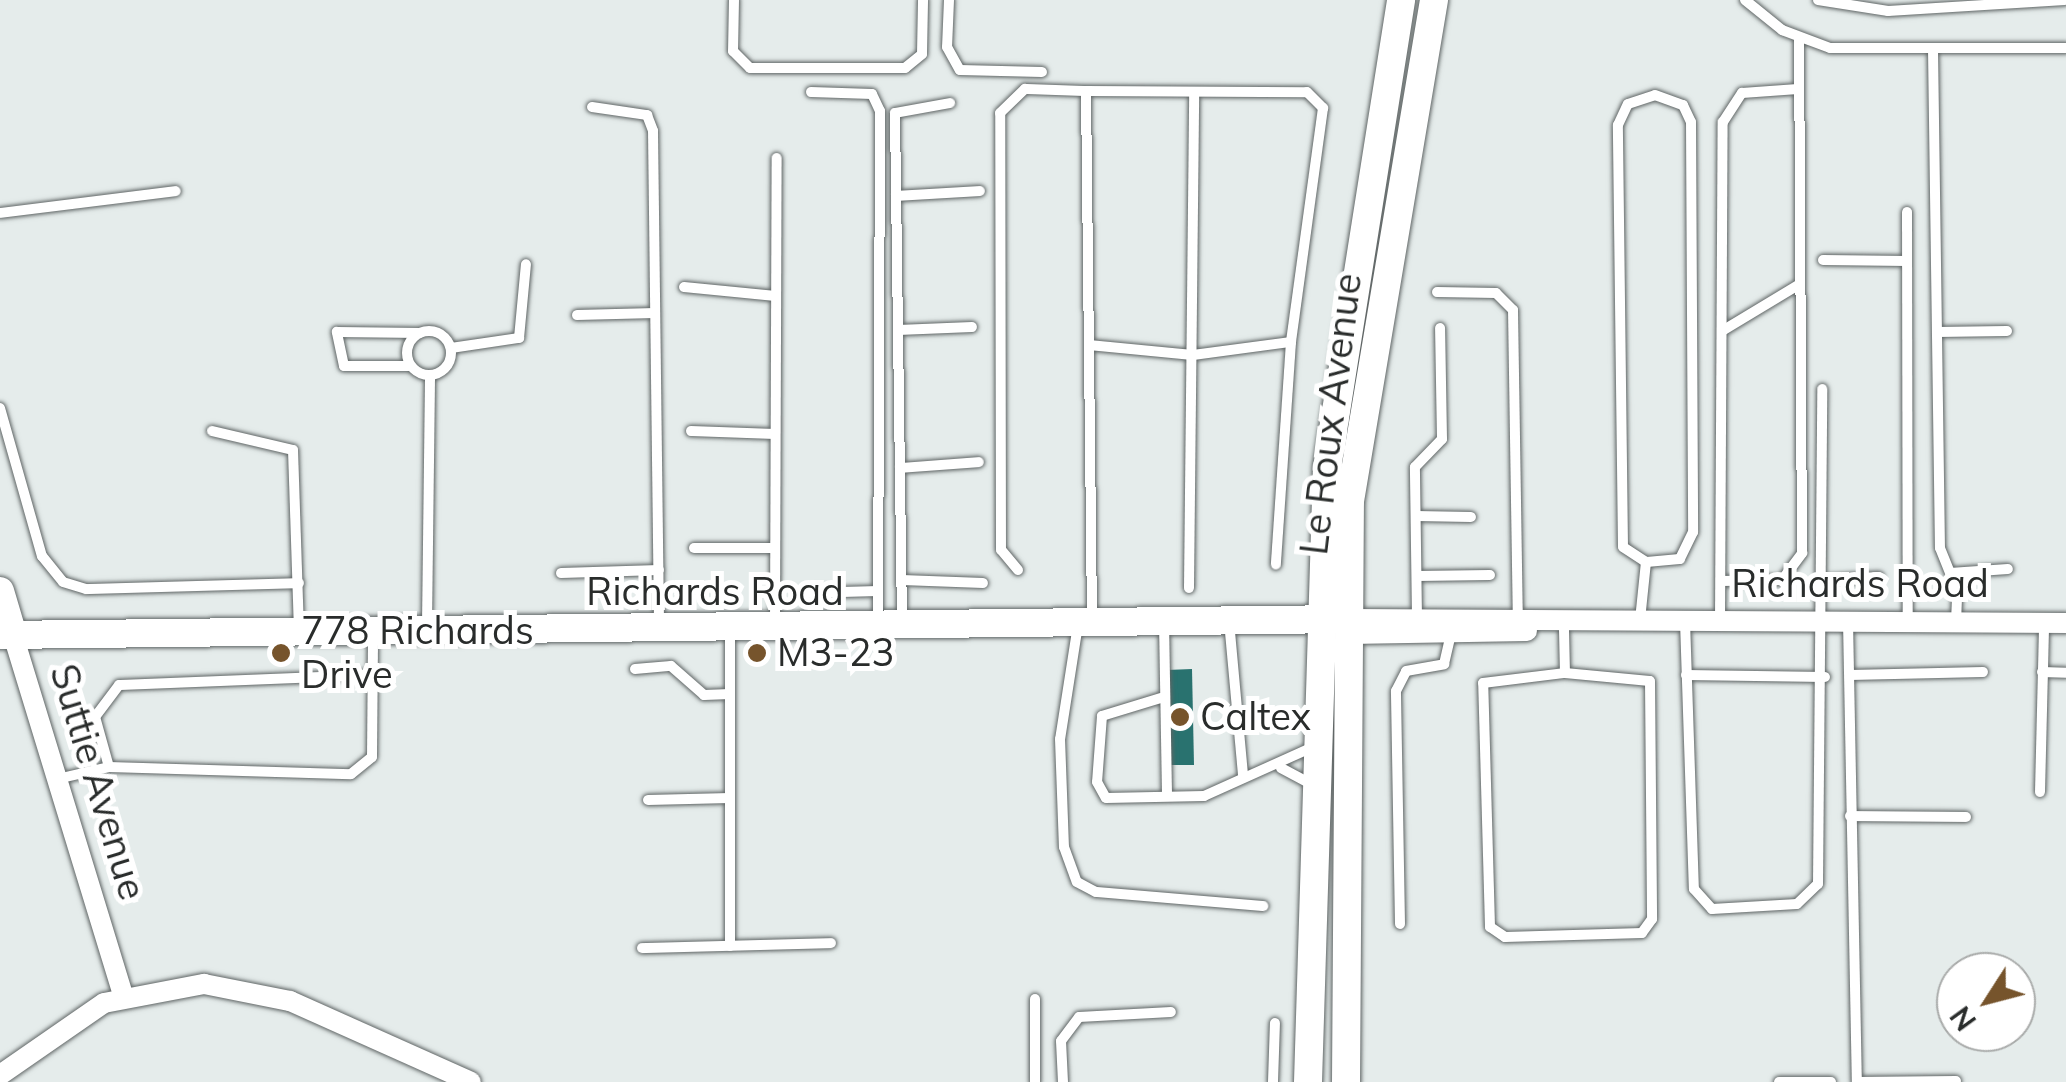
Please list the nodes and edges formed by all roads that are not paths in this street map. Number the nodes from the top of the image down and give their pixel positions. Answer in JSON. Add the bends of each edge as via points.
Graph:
{"nodes":[{"id":1,"x":734,"y":0,"type":"edge"},
{"id":2,"x":922,"y":0,"type":"edge"},
{"id":3,"x":949,"y":0,"type":"edge"},
{"id":4,"x":1401,"y":0,"type":"edge"},
{"id":5,"x":1434,"y":0,"type":"edge"},
{"id":6,"x":1745,"y":0,"type":"edge"},
{"id":7,"x":2064,"y":0,"type":"edge"},
{"id":8,"x":1824,"y":1,"type":"edge"},
{"id":9,"x":1942,"y":5,"type":"edge"},
{"id":10,"x":1799,"y":38,"type":"junction"},
{"id":11,"x":2066,"y":48,"type":"edge"},
{"id":12,"x":1933,"y":50,"type":"junction"},
{"id":13,"x":1042,"y":72,"type":"dead end"},
{"id":14,"x":1798,"y":89,"type":"junction"},
{"id":15,"x":1086,"y":91,"type":"junction"},
{"id":16,"x":811,"y":92,"type":"dead end"},
{"id":17,"x":1194,"y":92,"type":"junction"},
{"id":18,"x":950,"y":104,"type":"dead end"},
{"id":19,"x":592,"y":108,"type":"dead end"},
{"id":20,"x":778,"y":158,"type":"dead end"},
{"id":21,"x":176,"y":191,"type":"dead end"},
{"id":22,"x":980,"y":191,"type":"dead end"},
{"id":23,"x":896,"y":196,"type":"junction"},
{"id":24,"x":1907,"y":212,"type":"dead end"},
{"id":25,"x":0,"y":213,"type":"edge"},
{"id":26,"x":1822,"y":260,"type":"dead end"},
{"id":27,"x":1908,"y":261,"type":"junction"},
{"id":28,"x":526,"y":264,"type":"dead end"},
{"id":29,"x":1800,"y":284,"type":"junction"},
{"id":30,"x":684,"y":287,"type":"dead end"},
{"id":31,"x":1437,"y":292,"type":"dead end"},
{"id":32,"x":776,"y":296,"type":"junction"},
{"id":33,"x":655,"y":313,"type":"junction"},
{"id":34,"x":577,"y":316,"type":"dead end"},
{"id":35,"x":972,"y":327,"type":"dead end"},
{"id":36,"x":1440,"y":328,"type":"dead end"},
{"id":37,"x":898,"y":330,"type":"junction"},
{"id":38,"x":1722,"y":331,"type":"junction"},
{"id":39,"x":2007,"y":331,"type":"dead end"},
{"id":40,"x":420,"y":332,"type":"junction"},
{"id":41,"x":1937,"y":332,"type":"junction"},
{"id":42,"x":1291,"y":342,"type":"junction"},
{"id":43,"x":1090,"y":345,"type":"junction"},
{"id":44,"x":450,"y":348,"type":"junction"},
{"id":45,"x":1194,"y":356,"type":"junction"},
{"id":46,"x":410,"y":366,"type":"junction"},
{"id":47,"x":430,"y":376,"type":"junction"},
{"id":48,"x":1822,"y":389,"type":"dead end"},
{"id":49,"x":0,"y":408,"type":"edge"},
{"id":50,"x":212,"y":431,"type":"dead end"},
{"id":51,"x":691,"y":431,"type":"dead end"},
{"id":52,"x":775,"y":434,"type":"junction"},
{"id":53,"x":978,"y":462,"type":"dead end"},
{"id":54,"x":900,"y":468,"type":"junction"},
{"id":55,"x":1416,"y":516,"type":"junction"},
{"id":56,"x":1471,"y":516,"type":"dead end"},
{"id":57,"x":694,"y":548,"type":"dead end"},
{"id":58,"x":774,"y":548,"type":"junction"},
{"id":59,"x":1646,"y":562,"type":"junction"},
{"id":60,"x":1276,"y":564,"type":"dead end"},
{"id":61,"x":2008,"y":568,"type":"dead end"},
{"id":62,"x":659,"y":570,"type":"junction"},
{"id":63,"x":1018,"y":570,"type":"dead end"},
{"id":64,"x":561,"y":573,"type":"dead end"},
{"id":65,"x":1490,"y":575,"type":"dead end"},
{"id":66,"x":1958,"y":575,"type":"junction"},
{"id":67,"x":1416,"y":576,"type":"junction"},
{"id":68,"x":1879,"y":577,"type":"dead end"},
{"id":69,"x":902,"y":580,"type":"junction"},
{"id":70,"x":1721,"y":580,"type":"junction"},
{"id":71,"x":1825,"y":580,"type":"junction"},
{"id":72,"x":299,"y":583,"type":"junction"},
{"id":73,"x":983,"y":584,"type":"dead end"},
{"id":74,"x":1189,"y":588,"type":"dead end"},
{"id":75,"x":0,"y":591,"type":"edge"},
{"id":76,"x":878,"y":592,"type":"junction"},
{"id":77,"x":806,"y":593,"type":"dead end"},
{"id":78,"x":1417,"y":618,"type":"junction"},
{"id":79,"x":1518,"y":618,"type":"junction"},
{"id":80,"x":1647,"y":620,"type":"junction"},
{"id":81,"x":1684,"y":621,"type":"junction"},
{"id":82,"x":1720,"y":621,"type":"junction"},
{"id":83,"x":1825,"y":621,"type":"junction"},
{"id":84,"x":1848,"y":621,"type":"junction"},
{"id":85,"x":1908,"y":622,"type":"junction"},
{"id":86,"x":1956,"y":622,"type":"junction"},
{"id":87,"x":2066,"y":623,"type":"edge"},
{"id":88,"x":2044,"y":624,"type":"junction"},
{"id":89,"x":1084,"y":625,"type":"junction"},
{"id":90,"x":1164,"y":626,"type":"junction"},
{"id":91,"x":1349,"y":626,"type":"junction"},
{"id":92,"x":890,"y":628,"type":"junction"},
{"id":93,"x":1318,"y":628,"type":"junction"},
{"id":94,"x":775,"y":629,"type":"junction"},
{"id":95,"x":659,"y":630,"type":"junction"},
{"id":96,"x":730,"y":630,"type":"junction"},
{"id":97,"x":1564,"y":630,"type":"junction"},
{"id":98,"x":300,"y":632,"type":"junction"},
{"id":99,"x":372,"y":632,"type":"junction"},
{"id":100,"x":427,"y":632,"type":"junction"},
{"id":101,"x":1230,"y":632,"type":"junction"},
{"id":102,"x":1451,"y":632,"type":"junction"},
{"id":103,"x":7,"y":635,"type":"edge"},
{"id":104,"x":635,"y":669,"type":"dead end"},
{"id":105,"x":1565,"y":672,"type":"junction"},
{"id":106,"x":1983,"y":672,"type":"dead end"},
{"id":107,"x":2042,"y":672,"type":"junction"},
{"id":108,"x":2066,"y":673,"type":"edge"},
{"id":109,"x":1686,"y":675,"type":"junction"},
{"id":110,"x":1850,"y":675,"type":"junction"},
{"id":111,"x":372,"y":676,"type":"junction"},
{"id":112,"x":1825,"y":677,"type":"junction"},
{"id":113,"x":730,"y":694,"type":"junction"},
{"id":114,"x":1164,"y":697,"type":"junction"},
{"id":115,"x":1319,"y":740,"type":"junction"},
{"id":116,"x":109,"y":767,"type":"junction"},
{"id":117,"x":1281,"y":768,"type":"junction"},
{"id":118,"x":1243,"y":775,"type":"junction"},
{"id":119,"x":57,"y":779,"type":"junction"},
{"id":120,"x":1319,"y":790,"type":"junction"},
{"id":121,"x":2040,"y":792,"type":"dead end"},
{"id":122,"x":1167,"y":796,"type":"junction"},
{"id":123,"x":730,"y":798,"type":"junction"},
{"id":124,"x":648,"y":800,"type":"dead end"},
{"id":125,"x":1850,"y":816,"type":"junction"},
{"id":126,"x":1966,"y":817,"type":"dead end"},
{"id":127,"x":1263,"y":906,"type":"dead end"},
{"id":128,"x":1400,"y":924,"type":"dead end"},
{"id":129,"x":831,"y":942,"type":"dead end"},
{"id":130,"x":730,"y":946,"type":"junction"},
{"id":131,"x":642,"y":948,"type":"dead end"},
{"id":132,"x":123,"y":995,"type":"junction"},
{"id":133,"x":1035,"y":999,"type":"dead end"},
{"id":134,"x":1171,"y":1012,"type":"dead end"},
{"id":135,"x":1275,"y":1022,"type":"dead end"},
{"id":136,"x":0,"y":1075,"type":"edge"},
{"id":137,"x":1956,"y":1081,"type":"edge"},
{"id":138,"x":470,"y":1082,"type":"edge"},
{"id":139,"x":1035,"y":1082,"type":"edge"},
{"id":140,"x":1063,"y":1082,"type":"edge"},
{"id":141,"x":1274,"y":1082,"type":"edge"},
{"id":142,"x":1308,"y":1082,"type":"edge"},
{"id":143,"x":1346,"y":1082,"type":"edge"},
{"id":144,"x":1779,"y":1082,"type":"edge"},
{"id":145,"x":1831,"y":1082,"type":"edge"},
{"id":146,"x":1857,"y":1082,"type":"edge"}],
"edges":[{"from":1,"to":2,"type":"lane","via":[[733,51],[750,68],[905,68],[922,54]]},
{"from":3,"to":13,"type":"lane","via":[[947,46],[960,70]]},
{"from":4,"to":93,"type":"main road","name":"Le Roux Avenue","via":[[1336,374]]},
{"from":5,"to":91,"type":"main road","name":"Le Roux Avenue","via":[[1350,501]]},
{"from":6,"to":10,"type":"lane"},
{"from":7,"to":9,"type":"lane"},
{"from":8,"to":9,"type":"lane"},
{"from":10,"to":12,"type":"lane"},
{"from":10,"to":14,"type":"lane"},
{"from":11,"to":12,"type":"lane"},
{"from":12,"to":41,"type":"lane"},
{"from":14,"to":29,"type":"lane"},
{"from":14,"to":38,"type":"lane","via":[[1742,93],[1726,109]]},
{"from":15,"to":17,"type":"lane"},
{"from":15,"to":43,"type":"lane"},
{"from":15,"to":63,"type":"lane","via":[[1025,89],[1000,114],[1001,550]]},
{"from":16,"to":76,"type":"lane","via":[[872,94],[880,111]]},
{"from":17,"to":42,"type":"lane","via":[[1307,92],[1323,108]]},
{"from":17,"to":45,"type":"lane"},
{"from":18,"to":23,"type":"lane","via":[[895,113]]},
{"from":19,"to":33,"type":"lane","via":[[651,122]]},
{"from":20,"to":32,"type":"lane"},
{"from":21,"to":25,"type":"lane"},
{"from":22,"to":23,"type":"lane"},
{"from":23,"to":37,"type":"lane"},
{"from":24,"to":27,"type":"lane"},
{"from":26,"to":27,"type":"lane"},
{"from":27,"to":85,"type":"lane"},
{"from":28,"to":44,"type":"lane","via":[[519,338]]},
{"from":29,"to":38,"type":"lane"},
{"from":29,"to":70,"type":"lane","via":[[1802,553],[1782,580]]},
{"from":30,"to":32,"type":"lane"},
{"from":31,"to":79,"type":"lane","via":[[1496,293],[1513,310]]},
{"from":32,"to":52,"type":"lane"},
{"from":33,"to":34,"type":"lane"},
{"from":33,"to":62,"type":"lane"},
{"from":35,"to":37,"type":"lane"},
{"from":36,"to":55,"type":"lane","via":[[1442,439],[1418,456]]},
{"from":37,"to":54,"type":"lane"},
{"from":38,"to":70,"type":"lane"},
{"from":39,"to":41,"type":"lane"},
{"from":40,"to":44,"type":"lane","via":[[442,335]]},
{"from":40,"to":46,"type":"lane","via":[[406,350]]},
{"from":40,"to":46,"type":"lane","via":[[337,332],[344,366]]},
{"from":41,"to":66,"type":"lane","via":[[1940,548],[1942,565]]},
{"from":42,"to":45,"type":"lane"},
{"from":42,"to":60,"type":"lane"},
{"from":43,"to":45,"type":"lane"},
{"from":43,"to":89,"type":"lane"},
{"from":44,"to":47,"type":"lane","via":[[449,364]]},
{"from":45,"to":74,"type":"lane"},
{"from":46,"to":47,"type":"lane"},
{"from":47,"to":100,"type":"lane"},
{"from":48,"to":71,"type":"lane"},
{"from":49,"to":72,"type":"lane","via":[[42,556],[63,582],[86,589]]},
{"from":50,"to":72,"type":"lane","via":[[293,450]]},
{"from":51,"to":52,"type":"lane"},
{"from":52,"to":58,"type":"lane"},
{"from":53,"to":54,"type":"lane"},
{"from":54,"to":69,"type":"lane"},
{"from":55,"to":56,"type":"lane"},
{"from":55,"to":67,"type":"lane"},
{"from":57,"to":58,"type":"lane"},
{"from":58,"to":94,"type":"lane"},
{"from":59,"to":59,"type":"lane","via":[[1623,547],[1618,125],[1628,104],[1656,95],[1678,102],[1691,122],[1693,532],[1680,559]]},
{"from":59,"to":80,"type":"lane"},
{"from":61,"to":66,"type":"lane"},
{"from":62,"to":64,"type":"lane"},
{"from":62,"to":95,"type":"lane"},
{"from":65,"to":67,"type":"lane"},
{"from":66,"to":86,"type":"lane"},
{"from":67,"to":78,"type":"lane"},
{"from":68,"to":71,"type":"lane"},
{"from":69,"to":73,"type":"lane"},
{"from":69,"to":92,"type":"lane"},
{"from":70,"to":82,"type":"lane"},
{"from":71,"to":83,"type":"lane"},
{"from":72,"to":98,"type":"lane"},
{"from":75,"to":103,"type":"main road","name":"Suttie Avenue"},
{"from":76,"to":77,"type":"lane"},
{"from":76,"to":92,"type":"lane"},
{"from":78,"to":79,"type":"street","name":"Richards Road"},
{"from":78,"to":91,"type":"street","name":"Richards Road"},
{"from":79,"to":80,"type":"street","name":"Richards Road"},
{"from":80,"to":81,"type":"street","name":"Richards Road"},
{"from":80,"to":97,"type":"street","name":"Richards Road"},
{"from":81,"to":82,"type":"street","name":"Richards Road"},
{"from":81,"to":109,"type":"lane"},
{"from":82,"to":83,"type":"street","name":"Richards Road"},
{"from":83,"to":84,"type":"street","name":"Richards Road"},
{"from":83,"to":112,"type":"lane"},
{"from":84,"to":85,"type":"street","name":"Richards Road"},
{"from":84,"to":110,"type":"lane"},
{"from":85,"to":86,"type":"street","name":"Richards Road"},
{"from":86,"to":88,"type":"street","name":"Richards Road"},
{"from":87,"to":88,"type":"street","name":"Richards Road"},
{"from":88,"to":107,"type":"lane"},
{"from":89,"to":90,"type":"main road","name":"Richards Road"},
{"from":89,"to":92,"type":"main road","name":"Richards Road"},
{"from":89,"to":127,"type":"lane","via":[[1060,739],[1064,848],[1077,882],[1096,892]]},
{"from":90,"to":93,"type":"main road","name":"Richards Road"},
{"from":90,"to":101,"type":"main road","name":"Richards Road"},
{"from":90,"to":114,"type":"lane"},
{"from":91,"to":93,"type":"main road","name":"Richards Road"},
{"from":91,"to":102,"type":"street","name":"Richards Road"},
{"from":91,"to":143,"type":"main road","name":"Le Roux Avenue"},
{"from":92,"to":94,"type":"main road","name":"Richards Road"},
{"from":93,"to":101,"type":"main road","name":"Richards Road"},
{"from":93,"to":115,"type":"main road","name":"Le Roux Avenue"},
{"from":94,"to":96,"type":"main road","name":"Richards Road"},
{"from":95,"to":96,"type":"main road","name":"Richards Road"},
{"from":95,"to":100,"type":"main road","name":"Richards Road"},
{"from":96,"to":113,"type":"lane"},
{"from":97,"to":102,"type":"street","name":"Richards Road"},
{"from":97,"to":105,"type":"lane"},
{"from":98,"to":99,"type":"main road","name":"Richards Road"},
{"from":98,"to":103,"type":"main road","name":"Richards Road"},
{"from":99,"to":100,"type":"main road","name":"Richards Road"},
{"from":99,"to":111,"type":"lane"},
{"from":101,"to":118,"type":"lane"},
{"from":102,"to":128,"type":"lane","via":[[1444,664],[1406,672],[1396,691]]},
{"from":103,"to":119,"type":"street","name":"Suttie Avenue"},
{"from":104,"to":113,"type":"lane","via":[[671,666],[704,695]]},
{"from":105,"to":105,"type":"lane","via":[[1650,682],[1652,919],[1642,933],[1505,937],[1490,927],[1483,683]]},
{"from":106,"to":110,"type":"lane"},
{"from":107,"to":108,"type":"lane"},
{"from":107,"to":121,"type":"lane"},
{"from":109,"to":112,"type":"lane"},
{"from":109,"to":112,"type":"lane","via":[[1694,889],[1712,909],[1796,904],[1818,884]]},
{"from":110,"to":125,"type":"lane"},
{"from":111,"to":116,"type":"lane","via":[[120,686],[95,717]]},
{"from":111,"to":116,"type":"lane","via":[[372,757],[351,774]]},
{"from":113,"to":123,"type":"lane"},
{"from":114,"to":122,"type":"lane"},
{"from":114,"to":122,"type":"lane","via":[[1106,711],[1097,782],[1114,800]]},
{"from":115,"to":117,"type":"lane"},
{"from":115,"to":120,"type":"main road","name":"Le Roux Avenue"},
{"from":116,"to":119,"type":"lane"},
{"from":117,"to":118,"type":"lane"},
{"from":117,"to":120,"type":"lane"},
{"from":118,"to":122,"type":"lane","via":[[1204,796]]},
{"from":119,"to":132,"type":"street","name":"Suttie Avenue"},
{"from":120,"to":142,"type":"main road","name":"Le Roux Avenue"},
{"from":123,"to":124,"type":"lane"},
{"from":123,"to":130,"type":"lane"},
{"from":125,"to":126,"type":"lane"},
{"from":125,"to":146,"type":"lane"},
{"from":129,"to":130,"type":"lane"},
{"from":130,"to":131,"type":"lane"},
{"from":132,"to":136,"type":"street"},
{"from":132,"to":138,"type":"street","via":[[190,984],[261,992]]},
{"from":133,"to":139,"type":"lane"},
{"from":134,"to":140,"type":"lane","via":[[1080,1017],[1061,1041]]},
{"from":135,"to":141,"type":"lane"},
{"from":137,"to":146,"type":"lane"},
{"from":144,"to":145,"type":"lane"}]}
